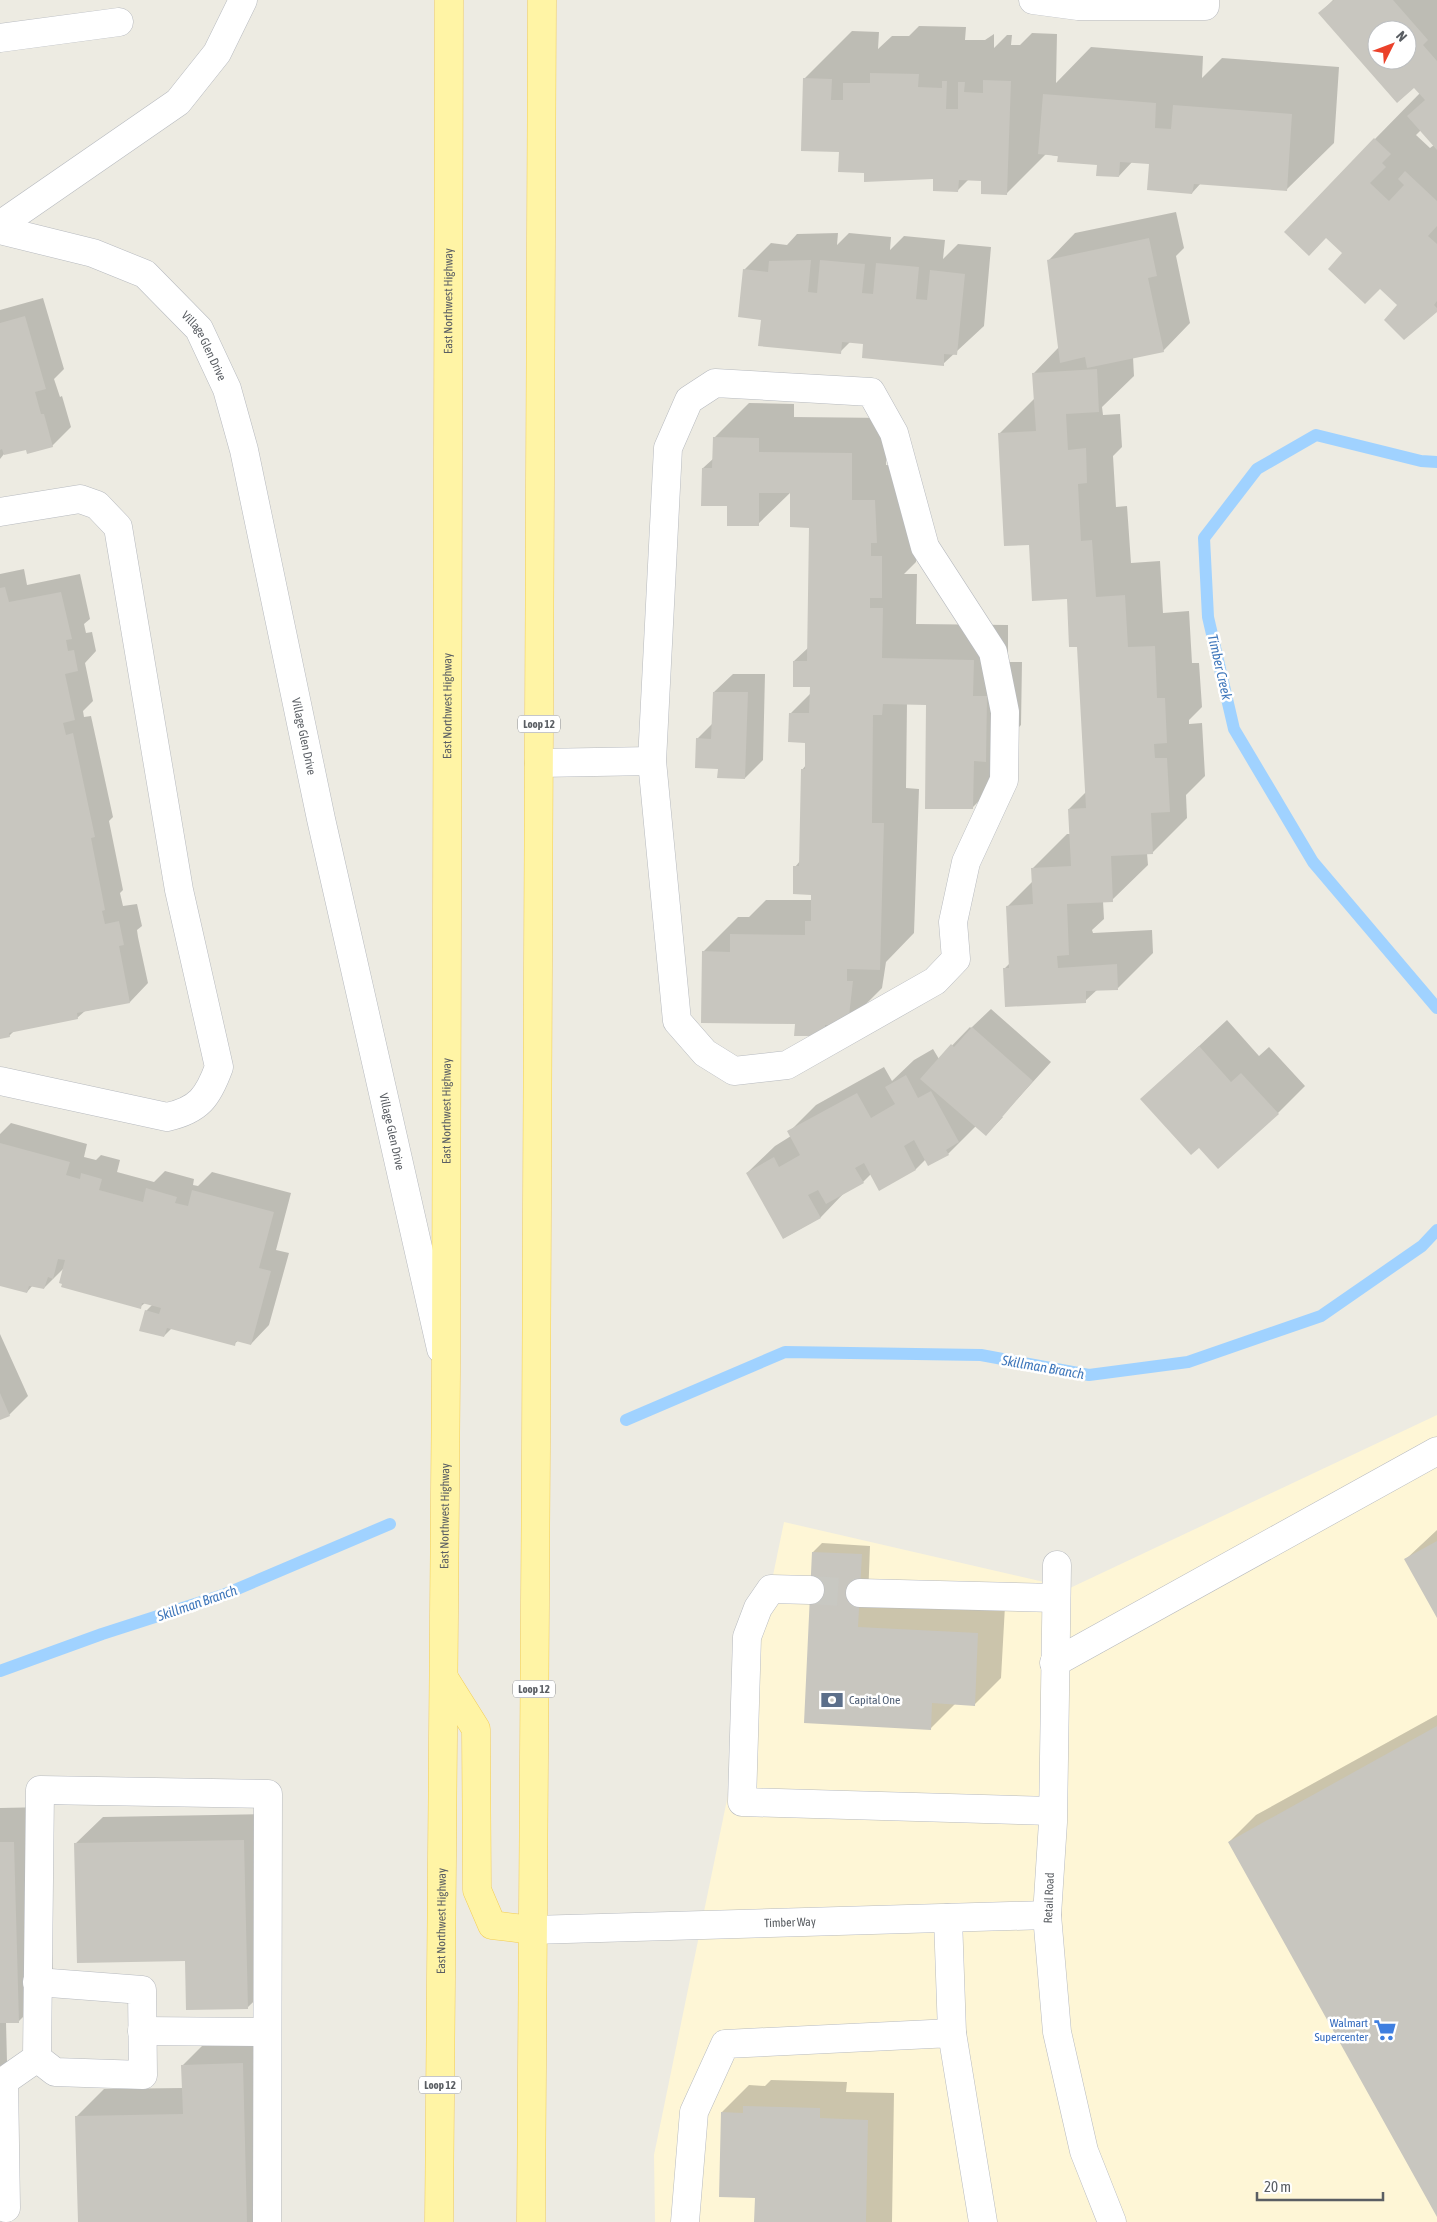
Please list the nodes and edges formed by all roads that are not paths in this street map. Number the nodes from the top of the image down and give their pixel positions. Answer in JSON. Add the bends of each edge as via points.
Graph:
{"nodes":[{"id":1,"x":243,"y":0,"type":"edge"},
{"id":2,"x":449,"y":0,"type":"edge"},
{"id":3,"x":542,"y":0,"type":"edge"},
{"id":4,"x":1033,"y":0,"type":"edge"},
{"id":5,"x":1205,"y":0,"type":"edge"},
{"id":6,"x":119,"y":22,"type":"dead end"},
{"id":7,"x":0,"y":38,"type":"edge"},
{"id":8,"x":0,"y":225,"type":"edge"},
{"id":9,"x":0,"y":230,"type":"edge"},
{"id":10,"x":0,"y":512,"type":"edge"},
{"id":11,"x":652,"y":761,"type":"junction"},
{"id":12,"x":539,"y":763,"type":"junction"},
{"id":13,"x":0,"y":1080,"type":"edge"},
{"id":14,"x":446,"y":1372,"type":"junction"},
{"id":15,"x":1437,"y":1450,"type":"edge"},
{"id":16,"x":1057,"y":1565,"type":"dead end"},
{"id":17,"x":810,"y":1590,"type":"tunnel mouth"},
{"id":18,"x":860,"y":1593,"type":"tunnel mouth"},
{"id":19,"x":1056,"y":1598,"type":"junction"},
{"id":20,"x":1054,"y":1663,"type":"junction"},
{"id":21,"x":444,"y":1678,"type":"junction"},
{"id":22,"x":1052,"y":1811,"type":"junction"},
{"id":23,"x":1047,"y":1916,"type":"junction"},
{"id":24,"x":948,"y":1918,"type":"junction"},
{"id":25,"x":532,"y":1930,"type":"junction"},
{"id":26,"x":37,"y":1982,"type":"junction"},
{"id":27,"x":142,"y":2031,"type":"junction"},
{"id":28,"x":267,"y":2032,"type":"junction"},
{"id":29,"x":952,"y":2033,"type":"junction"},
{"id":30,"x":36,"y":2058,"type":"junction"},
{"id":31,"x":6,"y":2208,"type":"dead end"},
{"id":32,"x":267,"y":2222,"type":"edge"},
{"id":33,"x":439,"y":2222,"type":"edge"},
{"id":34,"x":531,"y":2222,"type":"edge"},
{"id":35,"x":686,"y":2222,"type":"edge"},
{"id":36,"x":983,"y":2222,"type":"edge"},
{"id":37,"x":1112,"y":2222,"type":"edge"}],
"edges":[{"from":1,"to":8,"type":"street","via":[[217,53],[178,102]]},
{"from":2,"to":14,"type":"main road","name":"East Northwest Highway","number":"Loop 12"},
{"from":3,"to":12,"type":"main road","number":"Loop 12"},
{"from":4,"to":5,"type":"street","via":[[1088,6],[1205,6]]},
{"from":6,"to":7,"type":"street"},
{"from":9,"to":14,"type":"street","name":"Village Glen Drive","via":[[93,253],[145,274],[199,329],[227,389],[244,450],[321,820]]},
{"from":10,"to":13,"type":"street","via":[[80,499],[97,505],[118,527],[179,890],[219,1067],[201,1103],[185,1113],[167,1117]]},
{"from":11,"to":11,"type":"street","via":[[668,448],[689,400],[715,383],[871,392],[894,433],[925,547],[993,652],[1005,712],[1004,780],[966,862],[953,922],[956,959],[935,981],[787,1065],[734,1071],[705,1053],[677,1021]]},
{"from":11,"to":12,"type":"street"},
{"from":12,"to":25,"type":"main road","number":"Loop 12"},
{"from":14,"to":21,"type":"main road","name":"East Northwest Highway","number":"Loop 12"},
{"from":15,"to":20,"type":"street"},
{"from":16,"to":19,"type":"street","name":"Retail Road"},
{"from":17,"to":22,"type":"street","via":[[771,1589],[758,1608],[747,1637],[742,1802]]},
{"from":18,"to":19,"type":"street"},
{"from":19,"to":20,"type":"street","name":"Retail Road"},
{"from":20,"to":22,"type":"street","name":"Retail Road"},
{"from":21,"to":25,"type":"main road","via":[[476,1729],[477,1890],[492,1925]]},
{"from":21,"to":33,"type":"main road","name":"East Northwest Highway","number":"Loop 12"},
{"from":22,"to":23,"type":"street","name":"Retail Road"},
{"from":23,"to":24,"type":"street","name":"Timber Way"},
{"from":23,"to":37,"type":"street","name":"Retail Road","via":[[1057,2032],[1084,2151]]},
{"from":24,"to":25,"type":"street","name":"Timber Way"},
{"from":24,"to":29,"type":"street"},
{"from":25,"to":34,"type":"main road","number":"Loop 12"},
{"from":26,"to":27,"type":"street","via":[[142,1990]]},
{"from":26,"to":28,"type":"street","via":[[40,1790],[268,1794]]},
{"from":26,"to":30,"type":"street"},
{"from":27,"to":28,"type":"street"},
{"from":27,"to":30,"type":"street","via":[[143,2075],[55,2072]]},
{"from":28,"to":32,"type":"street"},
{"from":29,"to":35,"type":"street","via":[[725,2044],[694,2112]]},
{"from":29,"to":36,"type":"street"},
{"from":30,"to":31,"type":"street","via":[[4,2081]]}]}
